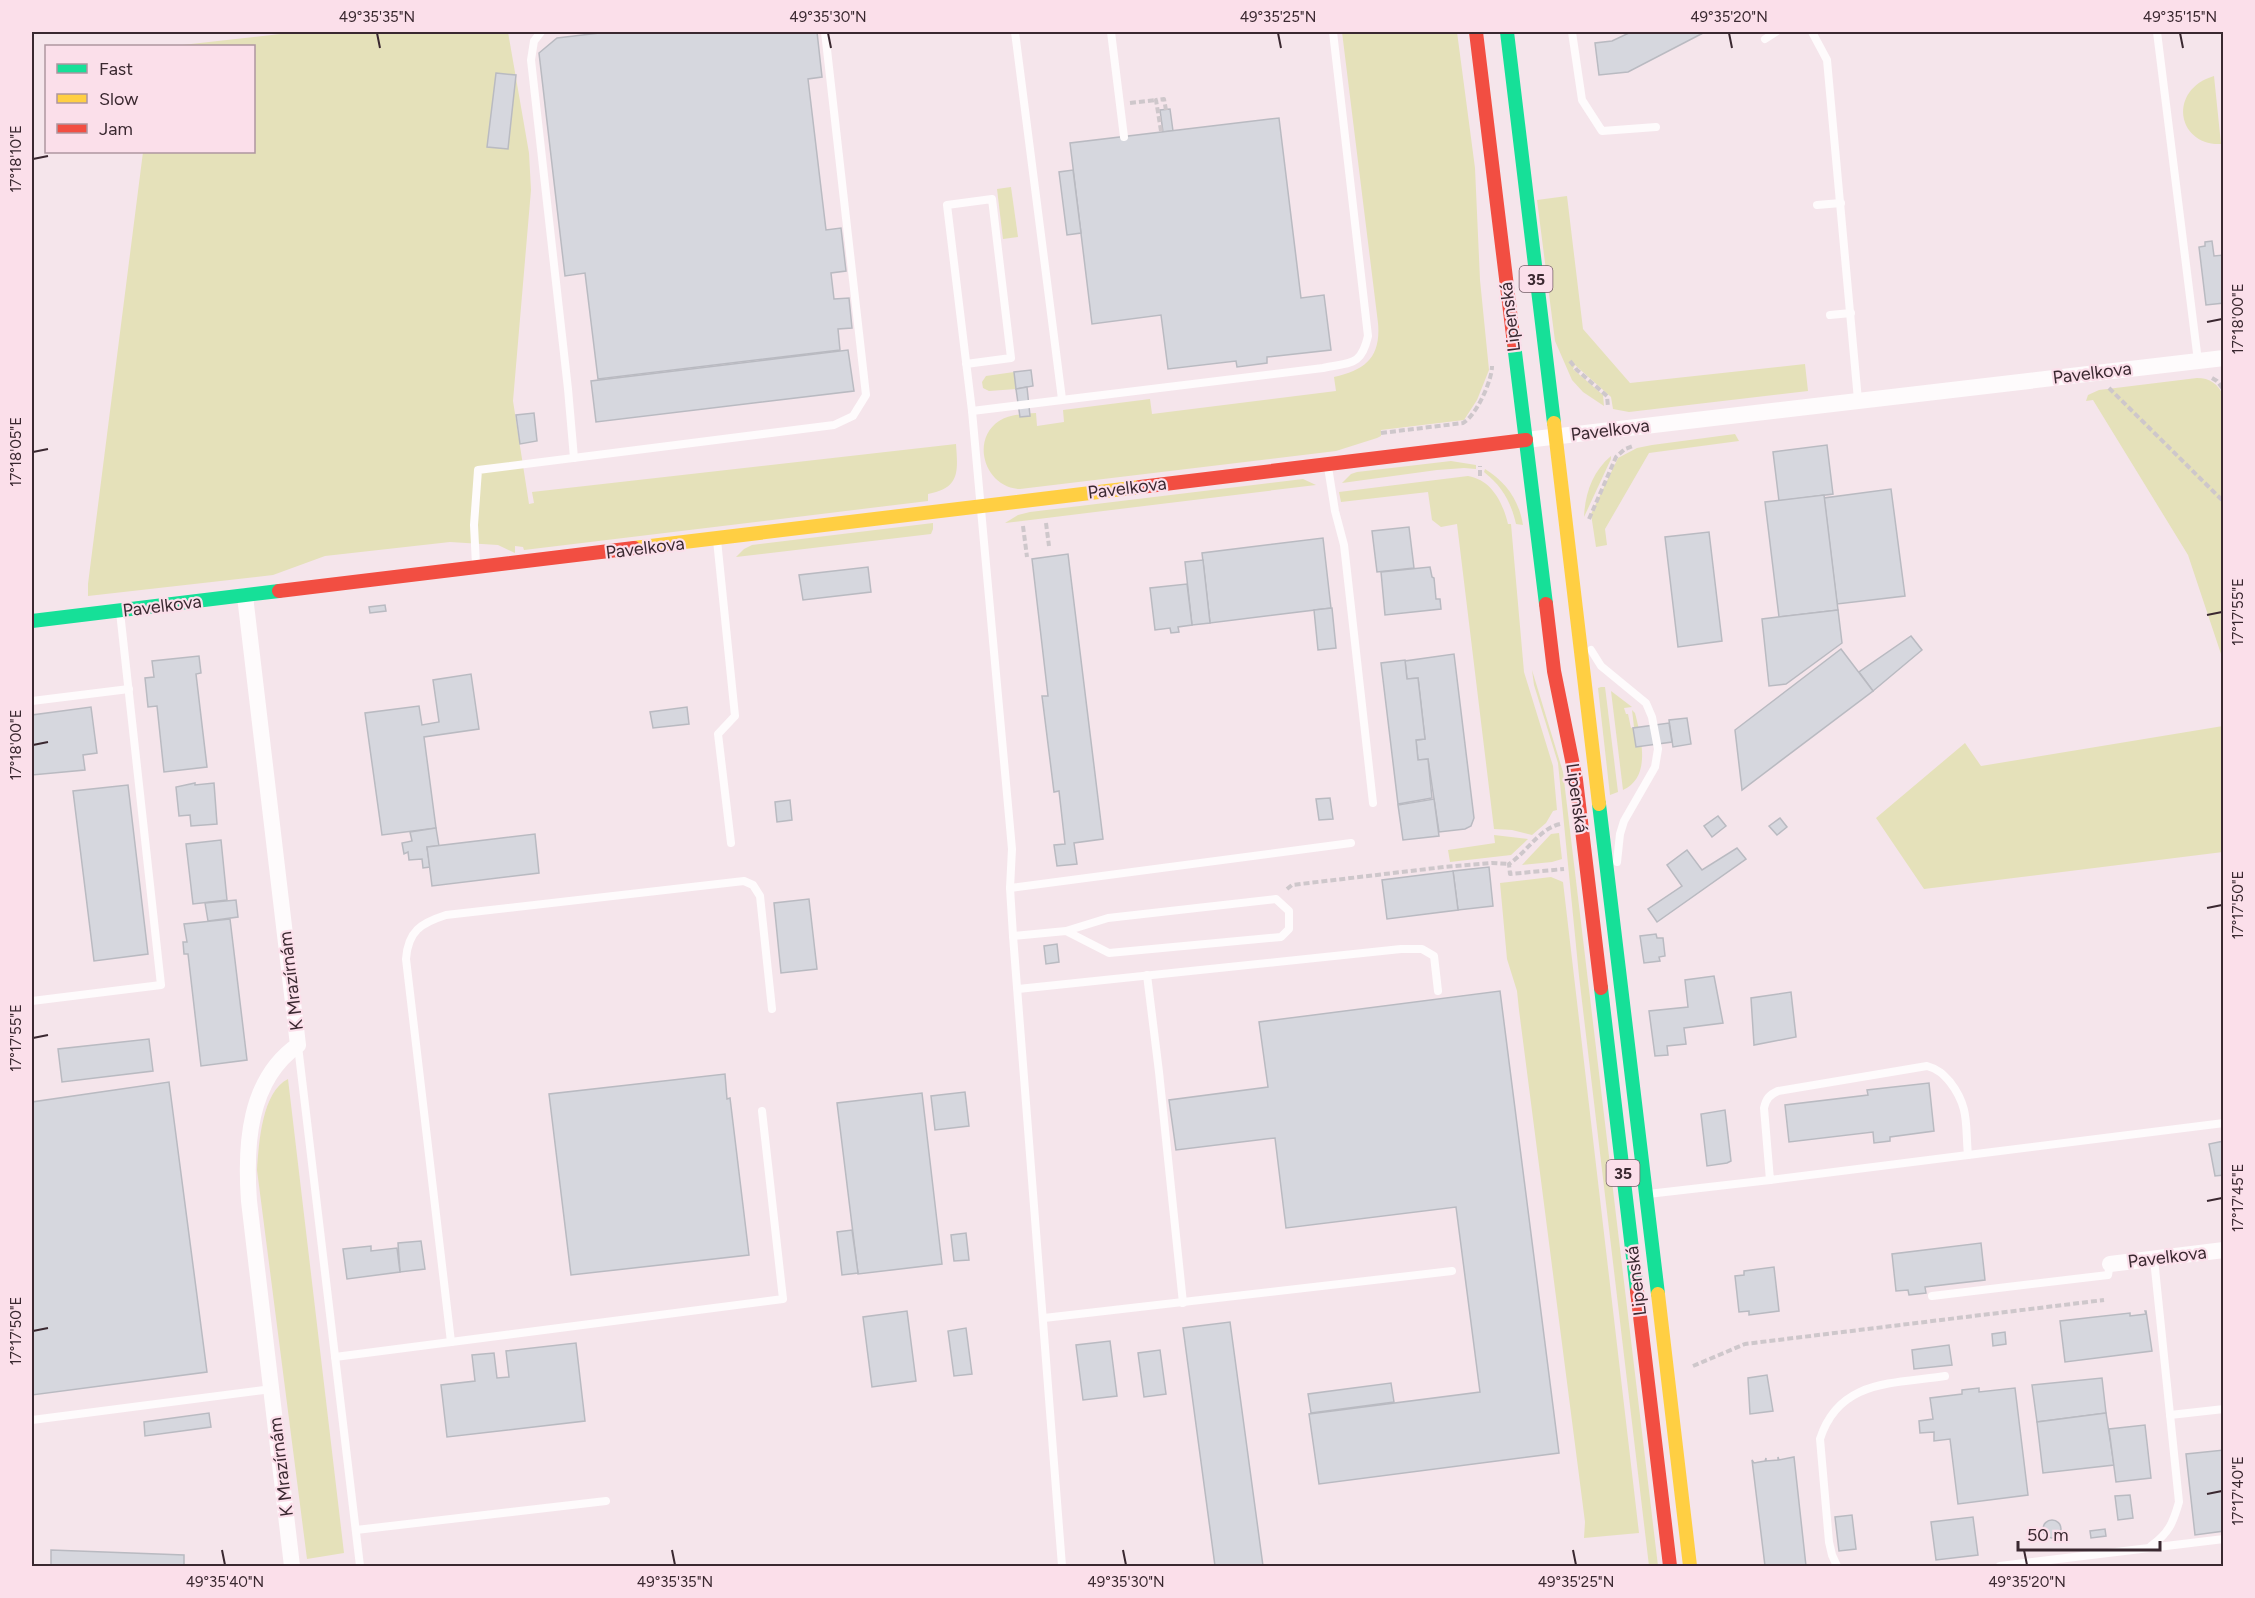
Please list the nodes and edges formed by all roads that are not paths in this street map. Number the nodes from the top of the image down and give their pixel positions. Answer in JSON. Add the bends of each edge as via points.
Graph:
{"nodes":[{"id":1,"x":542,"y":32,"type":"edge"},
{"id":2,"x":825,"y":32,"type":"edge"},
{"id":3,"x":1015,"y":32,"type":"edge"},
{"id":4,"x":1111,"y":32,"type":"edge"},
{"id":5,"x":1333,"y":32,"type":"edge"},
{"id":6,"x":1476,"y":32,"type":"edge"},
{"id":7,"x":1507,"y":32,"type":"edge"},
{"id":8,"x":1572,"y":32,"type":"edge"},
{"id":9,"x":1776,"y":32,"type":"edge"},
{"id":10,"x":1812,"y":32,"type":"edge"},
{"id":11,"x":2157,"y":32,"type":"edge"},
{"id":12,"x":1765,"y":39,"type":"dead end"},
{"id":13,"x":1656,"y":127,"type":"dead end"},
{"id":14,"x":1124,"y":137,"type":"dead end"},
{"id":15,"x":1840,"y":202,"type":"junction"},
{"id":16,"x":1817,"y":205,"type":"dead end"},
{"id":17,"x":1851,"y":313,"type":"junction"},
{"id":18,"x":1830,"y":315,"type":"dead end"},
{"id":19,"x":2223,"y":358,"type":"edge"},
{"id":20,"x":2198,"y":361,"type":"junction"},
{"id":21,"x":966,"y":364,"type":"junction"},
{"id":22,"x":1062,"y":399,"type":"junction"},
{"id":23,"x":1858,"y":400,"type":"junction"},
{"id":24,"x":972,"y":411,"type":"junction"},
{"id":25,"x":1555,"y":436,"type":"junction"},
{"id":26,"x":1526,"y":440,"type":"junction"},
{"id":27,"x":574,"y":458,"type":"junction"},
{"id":28,"x":1328,"y":464,"type":"junction"},
{"id":29,"x":981,"y":506,"type":"junction"},
{"id":30,"x":717,"y":539,"type":"junction"},
{"id":31,"x":476,"y":568,"type":"junction"},
{"id":32,"x":245,"y":596,"type":"junction"},
{"id":33,"x":120,"y":611,"type":"junction"},
{"id":34,"x":32,"y":621,"type":"edge"},
{"id":35,"x":1578,"y":621,"type":"junction"},
{"id":36,"x":129,"y":688,"type":"junction"},
{"id":37,"x":32,"y":701,"type":"edge"},
{"id":38,"x":1373,"y":803,"type":"dead end"},
{"id":39,"x":731,"y":843,"type":"dead end"},
{"id":40,"x":1351,"y":843,"type":"dead end"},
{"id":41,"x":1010,"y":888,"type":"junction"},
{"id":42,"x":1612,"y":907,"type":"junction"},
{"id":43,"x":1066,"y":930,"type":"junction"},
{"id":44,"x":1013,"y":936,"type":"junction"},
{"id":45,"x":1147,"y":975,"type":"junction"},
{"id":46,"x":1018,"y":989,"type":"junction"},
{"id":47,"x":1438,"y":992,"type":"dead end"},
{"id":48,"x":32,"y":1001,"type":"edge"},
{"id":49,"x":772,"y":1009,"type":"dead end"},
{"id":50,"x":298,"y":1045,"type":"junction"},
{"id":51,"x":762,"y":1112,"type":"dead end"},
{"id":52,"x":2223,"y":1123,"type":"edge"},
{"id":53,"x":1968,"y":1155,"type":"junction"},
{"id":54,"x":1770,"y":1180,"type":"junction"},
{"id":55,"x":1646,"y":1195,"type":"junction"},
{"id":56,"x":2223,"y":1250,"type":"edge"},
{"id":57,"x":2154,"y":1259,"type":"junction"},
{"id":58,"x":2110,"y":1264,"type":"joint"},
{"id":59,"x":1452,"y":1270,"type":"dead end"},
{"id":60,"x":1932,"y":1296,"type":"dead end"},
{"id":61,"x":1183,"y":1303,"type":"junction"},
{"id":62,"x":1044,"y":1318,"type":"junction"},
{"id":63,"x":451,"y":1342,"type":"junction"},
{"id":64,"x":335,"y":1357,"type":"junction"},
{"id":65,"x":1945,"y":1376,"type":"dead end"},
{"id":66,"x":272,"y":1389,"type":"junction"},
{"id":67,"x":2223,"y":1409,"type":"edge"},
{"id":68,"x":2170,"y":1415,"type":"junction"},
{"id":69,"x":32,"y":1420,"type":"edge"},
{"id":70,"x":606,"y":1501,"type":"dead end"},
{"id":71,"x":1684,"y":1514,"type":"junction"},
{"id":72,"x":356,"y":1530,"type":"junction"},
{"id":73,"x":2223,"y":1539,"type":"edge"},
{"id":74,"x":2151,"y":1546,"type":"junction"},
{"id":75,"x":1697,"y":1548,"type":"dead end"},
{"id":76,"x":292,"y":1566,"type":"edge"},
{"id":77,"x":360,"y":1566,"type":"edge"},
{"id":78,"x":1062,"y":1566,"type":"edge"},
{"id":79,"x":1670,"y":1566,"type":"edge"},
{"id":80,"x":1690,"y":1566,"type":"edge"},
{"id":81,"x":1837,"y":1566,"type":"edge"},
{"id":82,"x":2000,"y":1566,"type":"edge"}],
"edges":[{"from":1,"to":27,"type":"lane","via":[[534,41],[531,60]]},
{"from":2,"to":27,"type":"lane","via":[[866,395],[853,416],[834,425]]},
{"from":3,"to":22,"type":"lane"},
{"from":4,"to":14,"type":"lane"},
{"from":5,"to":22,"type":"lane","via":[[1368,336],[1365,351],[1353,363],[1323,368]]},
{"from":6,"to":26,"type":"main road","name":"Lipenská","number":"35"},
{"from":7,"to":25,"type":"main road","name":"Lipenská","number":"35"},
{"from":8,"to":13,"type":"lane","via":[[1582,100],[1602,131]]},
{"from":9,"to":12,"type":"lane"},
{"from":10,"to":15,"type":"lane","via":[[1827,60]]},
{"from":11,"to":20,"type":"lane"},
{"from":15,"to":16,"type":"lane"},
{"from":15,"to":17,"type":"lane"},
{"from":17,"to":18,"type":"lane"},
{"from":17,"to":23,"type":"lane"},
{"from":19,"to":20,"type":"street","name":"Pavelkova"},
{"from":20,"to":23,"type":"street","name":"Pavelkova"},
{"from":21,"to":21,"type":"lane","via":[[1011,358],[992,200],[947,205]]},
{"from":21,"to":24,"type":"lane"},
{"from":22,"to":24,"type":"lane"},
{"from":23,"to":25,"type":"street","name":"Pavelkova"},
{"from":24,"to":29,"type":"lane"},
{"from":25,"to":26,"type":"street","name":"Pavelkova"},
{"from":25,"to":35,"type":"main road","name":"Lipenská","number":"35"},
{"from":26,"to":28,"type":"main road","name":"Pavelkova"},
{"from":26,"to":79,"type":"main road","name":"Lipenská","number":"35","via":[[1554,671],[1576,780]]},
{"from":27,"to":31,"type":"lane","via":[[478,470]]},
{"from":28,"to":29,"type":"main road","name":"Pavelkova"},
{"from":28,"to":38,"type":"lane","via":[[1344,545]]},
{"from":29,"to":30,"type":"main road","name":"Pavelkova"},
{"from":29,"to":41,"type":"lane","via":[[1012,849]]},
{"from":30,"to":31,"type":"main road","name":"Pavelkova"},
{"from":30,"to":39,"type":"lane","via":[[735,716],[718,734]]},
{"from":31,"to":32,"type":"main road","name":"Pavelkova"},
{"from":32,"to":33,"type":"main road","name":"Pavelkova"},
{"from":32,"to":50,"type":"street","name":"K Mrazírnám"},
{"from":33,"to":34,"type":"main road","name":"Pavelkova"},
{"from":33,"to":36,"type":"lane"},
{"from":35,"to":42,"type":"main road","name":"Lipenská","number":"35"},
{"from":35,"to":42,"type":"lane","via":[[1601,666],[1646,703],[1658,749],[1655,767],[1620,834]]},
{"from":36,"to":37,"type":"lane"},
{"from":36,"to":48,"type":"lane","via":[[161,985]]},
{"from":40,"to":41,"type":"lane"},
{"from":41,"to":44,"type":"lane"},
{"from":42,"to":55,"type":"main road","name":"Lipenská","number":"35"},
{"from":43,"to":43,"type":"lane","via":[[1108,918],[1276,899],[1289,911],[1289,929],[1281,937],[1109,953]]},
{"from":43,"to":44,"type":"lane"},
{"from":44,"to":46,"type":"lane"},
{"from":45,"to":46,"type":"lane"},
{"from":45,"to":47,"type":"lane","via":[[1422,949],[1434,956]]},
{"from":45,"to":61,"type":"lane"},
{"from":46,"to":62,"type":"lane"},
{"from":49,"to":63,"type":"lane","via":[[760,896],[753,885],[744,881],[446,915],[419,927],[411,936],[406,959]]},
{"from":50,"to":64,"type":"lane"},
{"from":50,"to":66,"type":"street","name":"K Mrazírnám","via":[[269,1078],[254,1109],[248,1140],[249,1201]]},
{"from":51,"to":63,"type":"lane","via":[[783,1299]]},
{"from":52,"to":53,"type":"lane"},
{"from":53,"to":54,"type":"lane"},
{"from":53,"to":54,"type":"lane","via":[[1961,1097],[1937,1069],[1927,1066],[1771,1094],[1764,1108]]},
{"from":54,"to":55,"type":"lane"},
{"from":55,"to":71,"type":"main road","name":"Lipenská","number":"35"},
{"from":56,"to":57,"type":"street","name":"Pavelkova"},
{"from":57,"to":58,"type":"street","name":"Pavelkova"},
{"from":57,"to":68,"type":"lane"},
{"from":58,"to":60,"type":"lane","via":[[2108,1275]]},
{"from":59,"to":61,"type":"lane"},
{"from":61,"to":62,"type":"lane"},
{"from":62,"to":78,"type":"lane"},
{"from":63,"to":64,"type":"lane"},
{"from":64,"to":72,"type":"lane"},
{"from":65,"to":81,"type":"lane","via":[[1863,1389],[1842,1401],[1825,1423],[1820,1439],[1829,1542]]},
{"from":66,"to":69,"type":"lane"},
{"from":66,"to":76,"type":"street","name":"K Mrazírnám"},
{"from":67,"to":68,"type":"lane"},
{"from":68,"to":74,"type":"lane","via":[[2179,1502],[2174,1522]]},
{"from":70,"to":72,"type":"lane"},
{"from":71,"to":75,"type":"lane"},
{"from":71,"to":80,"type":"main road","name":"Lipenská","number":"35"},
{"from":72,"to":77,"type":"lane"},
{"from":73,"to":74,"type":"lane"},
{"from":74,"to":82,"type":"lane"}]}
